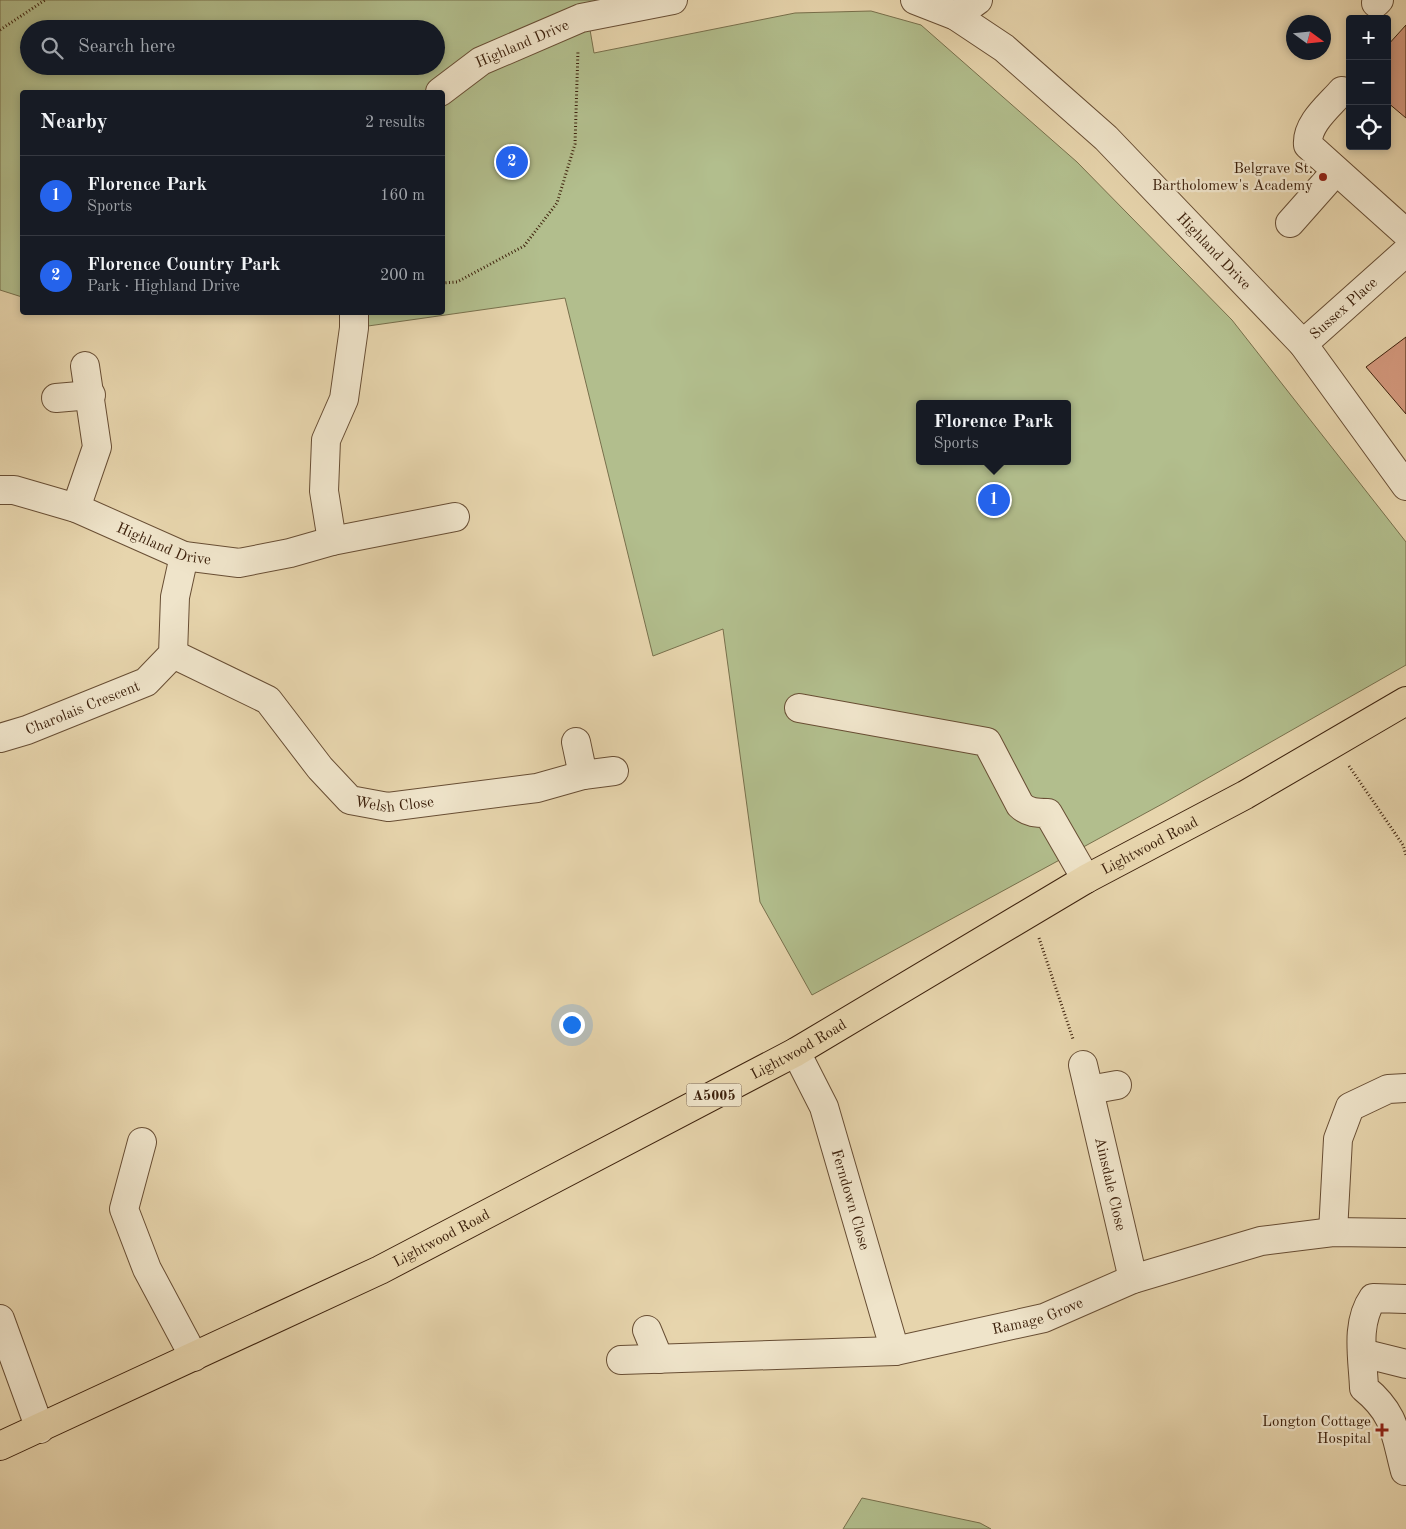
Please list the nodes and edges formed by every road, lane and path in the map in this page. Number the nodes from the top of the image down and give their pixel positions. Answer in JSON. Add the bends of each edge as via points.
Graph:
{"nodes":[{"id":1,"x":45,"y":0,"type":"edge"},
{"id":2,"x":673,"y":0,"type":"edge"},
{"id":3,"x":915,"y":0,"type":"edge"},
{"id":4,"x":978,"y":0,"type":"edge"},
{"id":5,"x":956,"y":16,"type":"junction"},
{"id":6,"x":581,"y":18,"type":"junction"},
{"id":7,"x":0,"y":30,"type":"edge"},
{"id":8,"x":443,"y":90,"type":"edge"},
{"id":9,"x":1342,"y":91,"type":"dead end"},
{"id":10,"x":1336,"y":171,"type":"junction"},
{"id":11,"x":1290,"y":223,"type":"dead end"},
{"id":12,"x":1406,"y":233,"type":"edge"},
{"id":13,"x":1406,"y":252,"type":"edge"},
{"id":14,"x":445,"y":283,"type":"edge"},
{"id":15,"x":354,"y":315,"type":"edge"},
{"id":16,"x":1303,"y":344,"type":"junction"},
{"id":17,"x":84,"y":366,"type":"dead end"},
{"id":18,"x":90,"y":395,"type":"junction"},
{"id":19,"x":56,"y":398,"type":"dead end"},
{"id":20,"x":1406,"y":486,"type":"edge"},
{"id":21,"x":0,"y":490,"type":"edge"},
{"id":22,"x":76,"y":508,"type":"junction"},
{"id":23,"x":455,"y":517,"type":"dead end"},
{"id":24,"x":332,"y":541,"type":"junction"},
{"id":25,"x":184,"y":556,"type":"junction"},
{"id":26,"x":173,"y":654,"type":"junction"},
{"id":27,"x":1406,"y":701,"type":"edge"},
{"id":28,"x":799,"y":708,"type":"dead end"},
{"id":29,"x":0,"y":738,"type":"edge"},
{"id":30,"x":576,"y":742,"type":"dead end"},
{"id":31,"x":1334,"y":743,"type":"junction"},
{"id":32,"x":614,"y":771,"type":"dead end"},
{"id":33,"x":583,"y":775,"type":"junction"},
{"id":34,"x":1406,"y":855,"type":"edge"},
{"id":35,"x":1086,"y":879,"type":"junction"},
{"id":36,"x":1030,"y":913,"type":"junction"},
{"id":37,"x":796,"y":1052,"type":"junction"},
{"id":38,"x":1086,"y":1078,"type":"junction"},
{"id":39,"x":1117,"y":1085,"type":"dead end"},
{"id":40,"x":1406,"y":1088,"type":"edge"},
{"id":41,"x":142,"y":1142,"type":"dead end"},
{"id":42,"x":1333,"y":1232,"type":"junction"},
{"id":43,"x":1406,"y":1233,"type":"edge"},
{"id":44,"x":1133,"y":1279,"type":"junction"},
{"id":45,"x":1406,"y":1299,"type":"edge"},
{"id":46,"x":0,"y":1319,"type":"edge"},
{"id":47,"x":647,"y":1330,"type":"dead end"},
{"id":48,"x":895,"y":1351,"type":"junction"},
{"id":49,"x":1362,"y":1353,"type":"junction"},
{"id":50,"x":194,"y":1357,"type":"junction"},
{"id":51,"x":660,"y":1359,"type":"junction"},
{"id":52,"x":621,"y":1360,"type":"dead end"},
{"id":53,"x":1406,"y":1364,"type":"edge"},
{"id":54,"x":40,"y":1429,"type":"junction"},
{"id":55,"x":0,"y":1446,"type":"edge"},
{"id":56,"x":1405,"y":1471,"type":"dead end"}],
"edges":[{"from":1,"to":7,"type":"path"},
{"from":2,"to":6,"type":"street","name":"Highland Drive"},
{"from":3,"to":5,"type":"street","name":"Highland Drive"},
{"from":4,"to":5,"type":"street"},
{"from":5,"to":16,"type":"street","name":"Highland Drive","via":[[1004,48],[1106,138]]},
{"from":6,"to":8,"type":"street","name":"Highland Drive","via":[[481,61]]},
{"from":6,"to":14,"type":"path","via":[[575,144],[557,203],[524,246],[457,282]]},
{"from":9,"to":10,"type":"street","via":[[1312,126],[1307,138],[1308,145]]},
{"from":10,"to":11,"type":"street"},
{"from":10,"to":12,"type":"street"},
{"from":13,"to":16,"type":"street","name":"Sussex Place"},
{"from":15,"to":24,"type":"street","via":[[344,399],[326,440],[324,491]]},
{"from":16,"to":20,"type":"street","name":"Highland Drive"},
{"from":17,"to":18,"type":"street"},
{"from":18,"to":19,"type":"street"},
{"from":18,"to":22,"type":"street","via":[[97,447]]},
{"from":21,"to":22,"type":"street","name":"Highland Drive","via":[[14,490]]},
{"from":22,"to":25,"type":"street","name":"Highland Drive"},
{"from":23,"to":24,"type":"street","name":"Highland Drive"},
{"from":24,"to":25,"type":"street","name":"Highland Drive","via":[[239,562]]},
{"from":25,"to":26,"type":"street","via":[[175,597]]},
{"from":26,"to":29,"type":"street","name":"Charolais Crescent","via":[[146,682]]},
{"from":26,"to":33,"type":"street","name":"Welsh Close","via":[[268,700],[320,768],[350,800],[388,807],[537,788]]},
{"from":27,"to":31,"type":"main road","name":"Lightwood Road","number":"A5005"},
{"from":28,"to":35,"type":"street","via":[[987,742],[1020,804],[1025,810],[1048,813]]},
{"from":30,"to":33,"type":"street"},
{"from":31,"to":34,"type":"path","via":[[1403,845]]},
{"from":31,"to":35,"type":"main road","name":"Lightwood Road","number":"A5005","via":[[1245,795]]},
{"from":32,"to":33,"type":"street","name":"Welsh Close"},
{"from":35,"to":36,"type":"main road","name":"Lightwood Road","number":"A5005"},
{"from":36,"to":37,"type":"main road","name":"Lightwood Road","number":"A5005"},
{"from":36,"to":38,"type":"path"},
{"from":37,"to":48,"type":"street","name":"Ferndown Close","via":[[824,1107]]},
{"from":37,"to":50,"type":"main road","name":"Lightwood Road","number":"A5005","via":[[380,1270]]},
{"from":38,"to":39,"type":"street"},
{"from":38,"to":44,"type":"street","name":"Ainsdale Close"},
{"from":40,"to":42,"type":"street","via":[[1388,1089],[1350,1107],[1338,1139]]},
{"from":41,"to":50,"type":"street","via":[[124,1209],[147,1269]]},
{"from":42,"to":43,"type":"street","name":"Ramage Grove"},
{"from":42,"to":44,"type":"street","name":"Ramage Grove","via":[[1261,1241]]},
{"from":44,"to":48,"type":"street","name":"Ramage Grove","via":[[1044,1318]]},
{"from":45,"to":49,"type":"street","via":[[1373,1298],[1366,1308],[1361,1334]]},
{"from":46,"to":54,"type":"street"},
{"from":47,"to":51,"type":"street"},
{"from":48,"to":51,"type":"street","name":"Ramage Grove"},
{"from":49,"to":53,"type":"street"},
{"from":49,"to":56,"type":"street","via":[[1364,1388],[1381,1402],[1390,1415]]},
{"from":50,"to":54,"type":"main road","name":"Lightwood Road","number":"A5005"},
{"from":51,"to":52,"type":"street","name":"Ramage Grove"},
{"from":54,"to":55,"type":"main road","name":"Lightwood Road","number":"A5005"}]}
